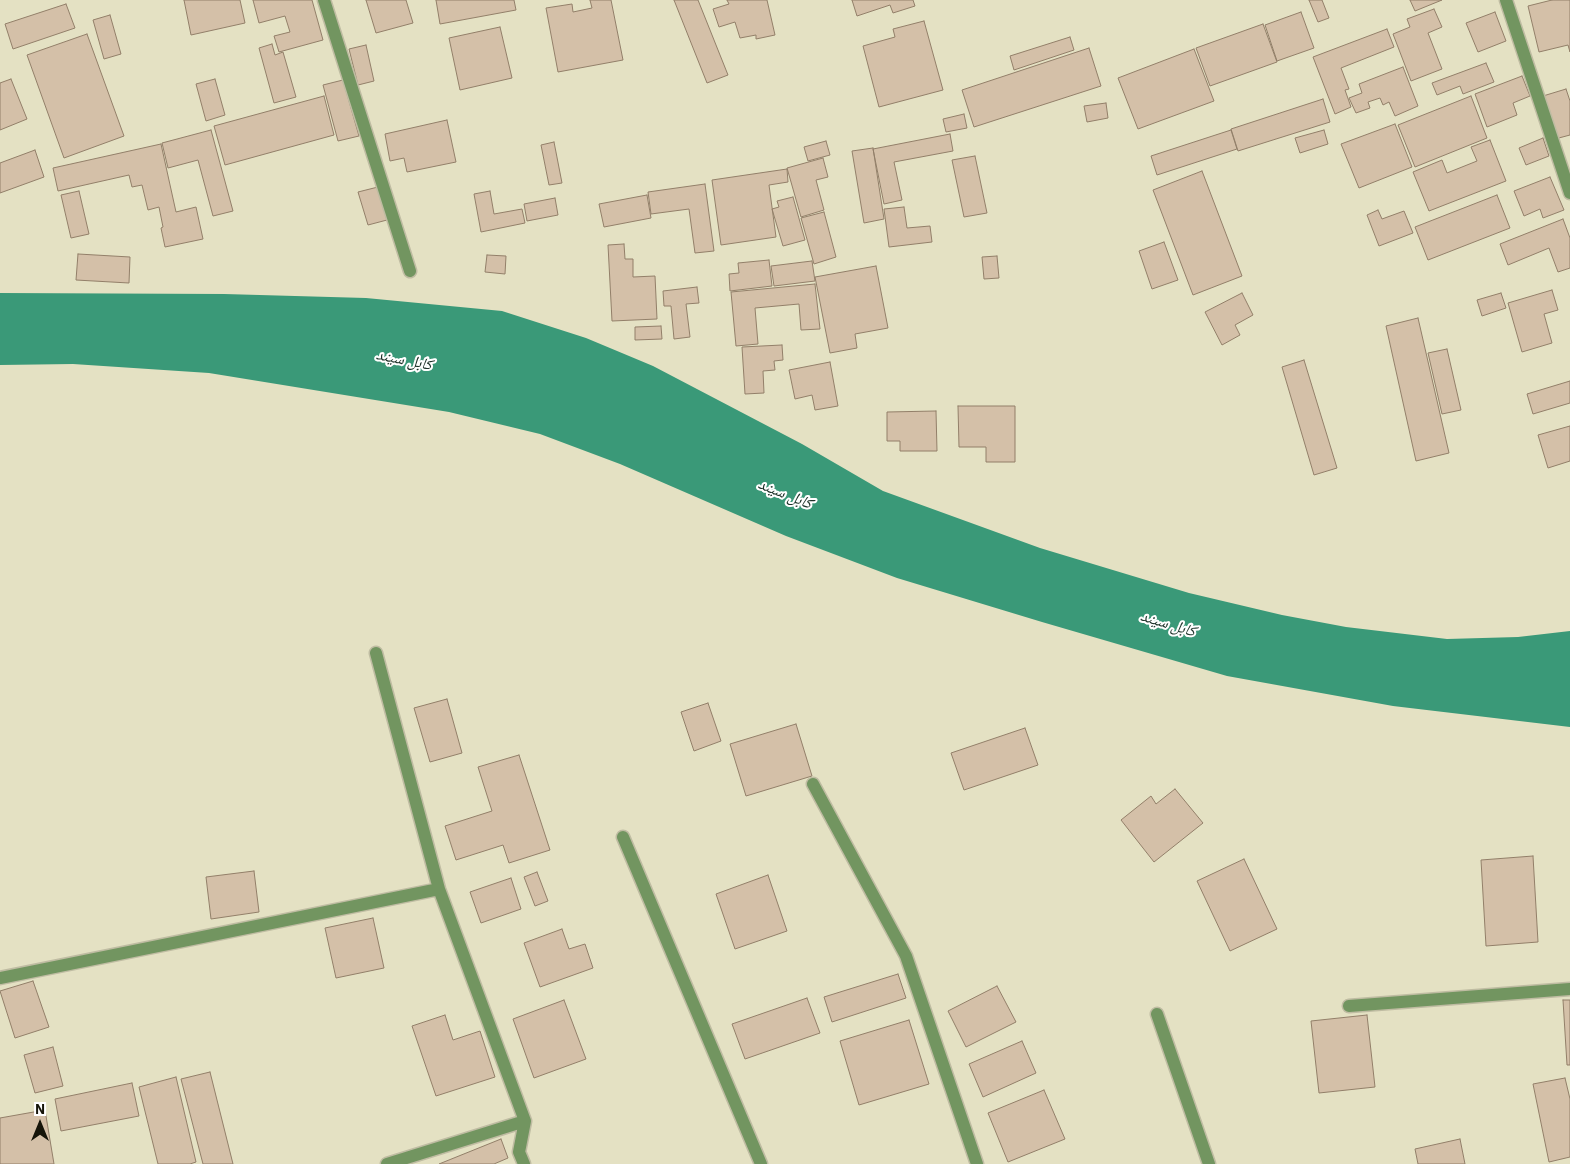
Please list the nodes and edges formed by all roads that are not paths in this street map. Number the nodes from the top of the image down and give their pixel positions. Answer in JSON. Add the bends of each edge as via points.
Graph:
{"nodes":[{"id":1,"x":324,"y":0,"type":"edge"},
{"id":2,"x":1506,"y":0,"type":"edge"},
{"id":3,"x":1570,"y":193,"type":"edge"},
{"id":4,"x":410,"y":271,"type":"dead end"},
{"id":5,"x":376,"y":653,"type":"dead end"},
{"id":6,"x":813,"y":784,"type":"dead end"},
{"id":7,"x":622,"y":837,"type":"dead end"},
{"id":8,"x":439,"y":888,"type":"junction"},
{"id":9,"x":0,"y":978,"type":"edge"},
{"id":10,"x":1570,"y":989,"type":"edge"},
{"id":11,"x":1349,"y":1006,"type":"dead end"},
{"id":12,"x":1157,"y":1014,"type":"dead end"},
{"id":13,"x":525,"y":1121,"type":"junction"},
{"id":14,"x":387,"y":1164,"type":"edge"},
{"id":15,"x":524,"y":1164,"type":"edge"},
{"id":16,"x":760,"y":1164,"type":"edge"},
{"id":17,"x":977,"y":1164,"type":"edge"},
{"id":18,"x":1209,"y":1164,"type":"edge"}],
"edges":[{"from":1,"to":4,"type":"street"},
{"from":2,"to":3,"type":"street"},
{"from":5,"to":8,"type":"street"},
{"from":6,"to":17,"type":"street","via":[[906,956]]},
{"from":7,"to":16,"type":"street"},
{"from":8,"to":9,"type":"street"},
{"from":8,"to":13,"type":"street"},
{"from":10,"to":11,"type":"street"},
{"from":12,"to":18,"type":"street"},
{"from":13,"to":14,"type":"street"},
{"from":13,"to":15,"type":"street","via":[[519,1152]]}]}
